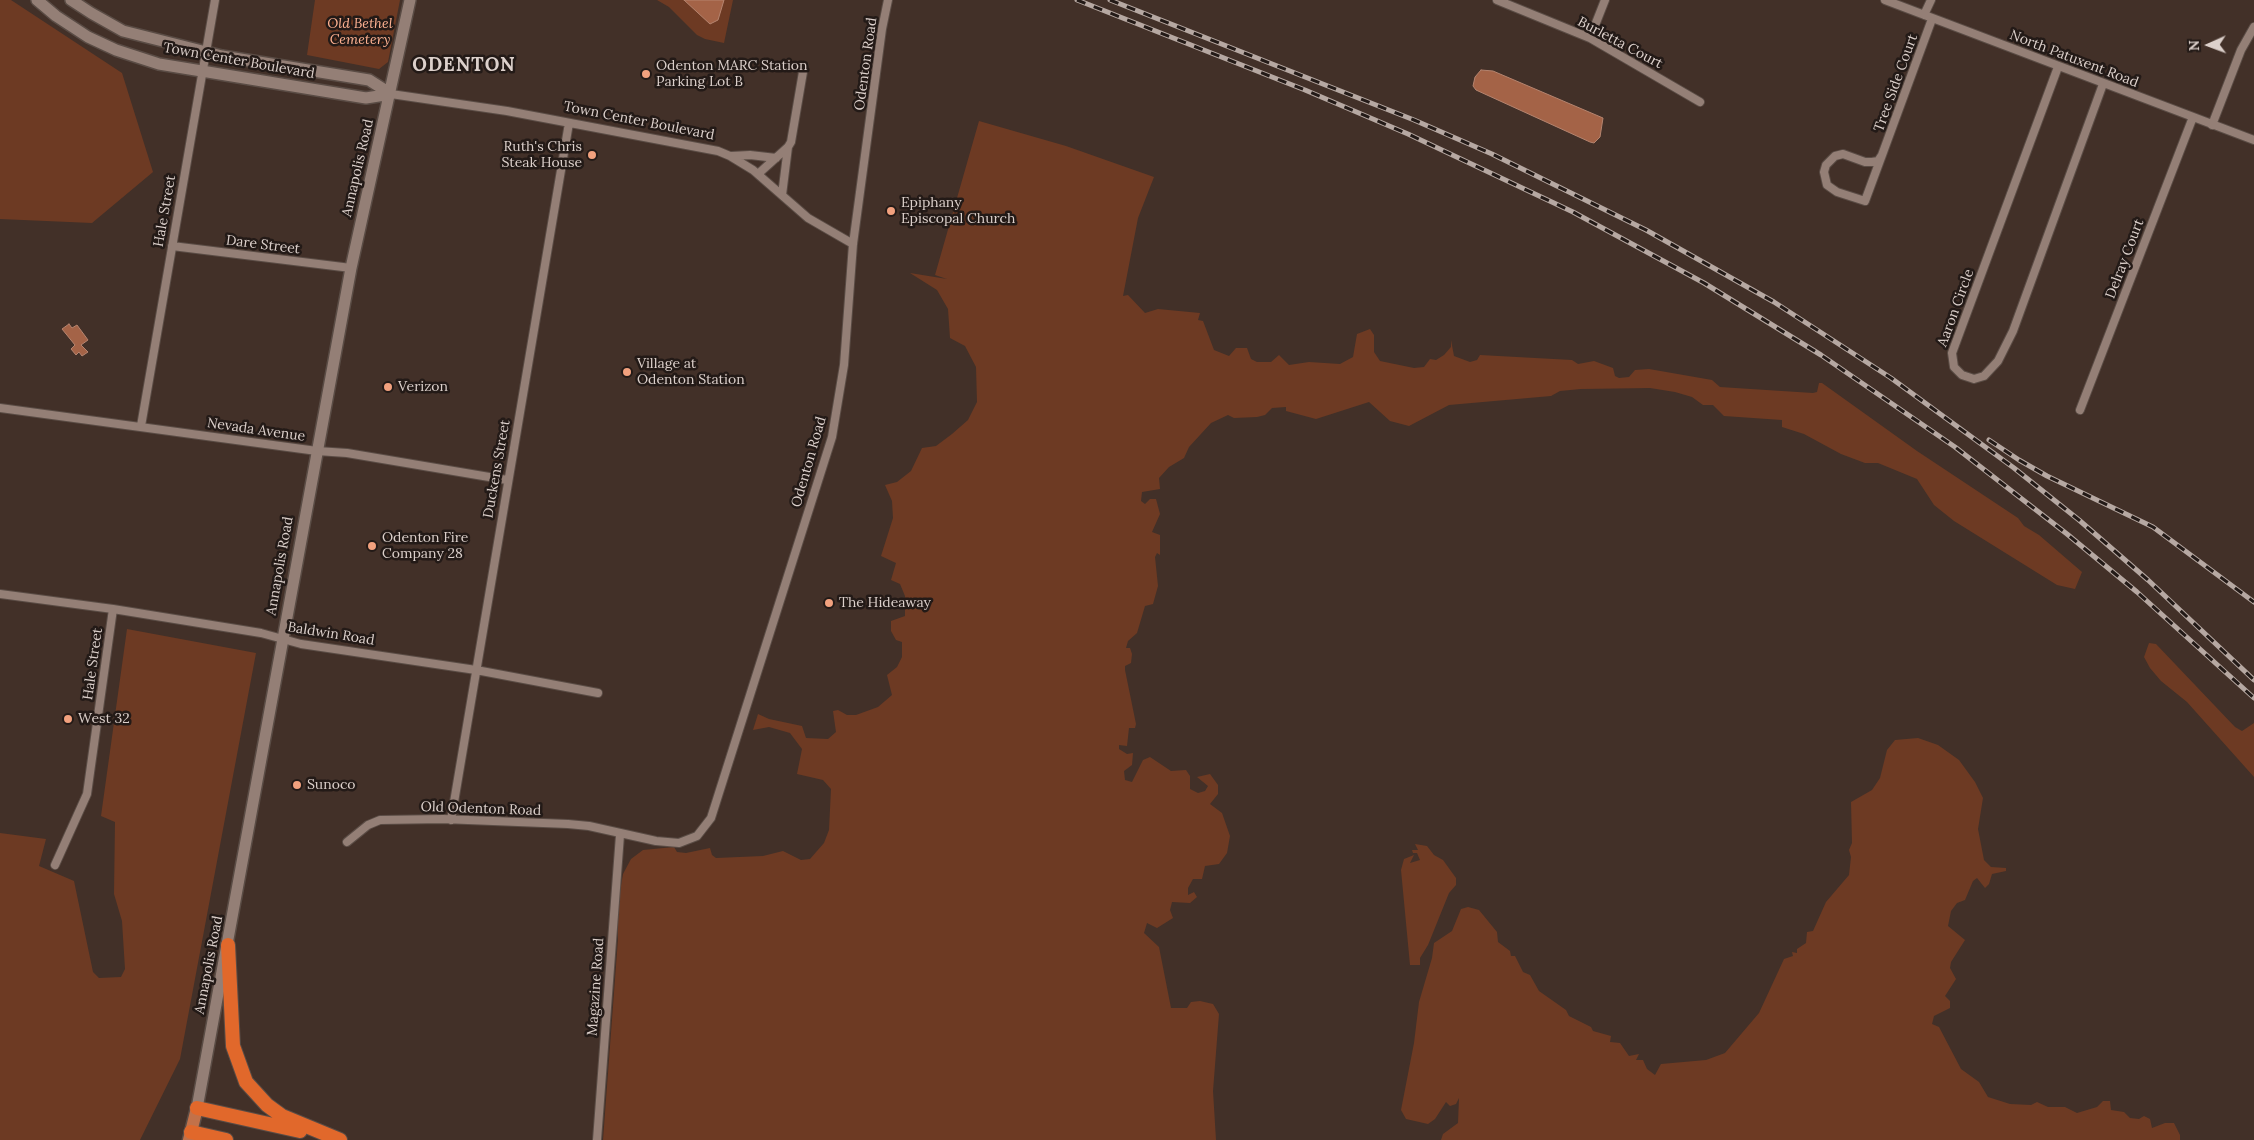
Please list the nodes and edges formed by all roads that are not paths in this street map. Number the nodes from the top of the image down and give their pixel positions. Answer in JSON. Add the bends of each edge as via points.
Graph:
{"nodes":[{"id":1,"x":37,"y":0,"type":"edge"},
{"id":2,"x":71,"y":0,"type":"edge"},
{"id":3,"x":214,"y":0,"type":"edge"},
{"id":4,"x":410,"y":0,"type":"edge"},
{"id":5,"x":888,"y":0,"type":"edge"},
{"id":6,"x":1497,"y":0,"type":"edge"},
{"id":7,"x":1605,"y":0,"type":"edge"},
{"id":8,"x":1885,"y":0,"type":"edge"},
{"id":9,"x":1931,"y":0,"type":"edge"},
{"id":10,"x":1924,"y":15,"type":"junction"},
{"id":11,"x":1932,"y":18,"type":"junction"},
{"id":12,"x":2254,"y":28,"type":"edge"},
{"id":13,"x":1590,"y":38,"type":"junction"},
{"id":14,"x":204,"y":52,"type":"junction"},
{"id":15,"x":804,"y":66,"type":"dead end"},
{"id":16,"x":2058,"y":67,"type":"junction"},
{"id":17,"x":201,"y":72,"type":"junction"},
{"id":18,"x":2103,"y":84,"type":"junction"},
{"id":19,"x":391,"y":94,"type":"junction"},
{"id":20,"x":1700,"y":102,"type":"dead end"},
{"id":21,"x":2193,"y":118,"type":"junction"},
{"id":22,"x":569,"y":124,"type":"junction"},
{"id":23,"x":2212,"y":125,"type":"junction"},
{"id":24,"x":2254,"y":140,"type":"edge"},
{"id":25,"x":788,"y":148,"type":"junction"},
{"id":26,"x":1882,"y":155,"type":"junction"},
{"id":27,"x":730,"y":156,"type":"junction"},
{"id":28,"x":776,"y":158,"type":"junction"},
{"id":29,"x":758,"y":174,"type":"junction"},
{"id":30,"x":782,"y":195,"type":"junction"},
{"id":31,"x":853,"y":244,"type":"junction"},
{"id":32,"x":172,"y":246,"type":"junction"},
{"id":33,"x":351,"y":268,"type":"junction"},
{"id":34,"x":0,"y":408,"type":"edge"},
{"id":35,"x":2080,"y":410,"type":"dead end"},
{"id":36,"x":141,"y":426,"type":"junction"},
{"id":37,"x":317,"y":451,"type":"junction"},
{"id":38,"x":507,"y":480,"type":"junction"},
{"id":39,"x":0,"y":594,"type":"edge"},
{"id":40,"x":113,"y":609,"type":"junction"},
{"id":41,"x":282,"y":640,"type":"junction"},
{"id":42,"x":476,"y":670,"type":"junction"},
{"id":43,"x":598,"y":693,"type":"dead end"},
{"id":44,"x":451,"y":820,"type":"junction"},
{"id":45,"x":620,"y":835,"type":"junction"},
{"id":46,"x":347,"y":842,"type":"dead end"},
{"id":47,"x":55,"y":864,"type":"dead end"},
{"id":48,"x":228,"y":946,"type":"junction"},
{"id":49,"x":197,"y":1108,"type":"junction"},
{"id":50,"x":190,"y":1136,"type":"edge"},
{"id":51,"x":226,"y":1140,"type":"edge"},
{"id":52,"x":340,"y":1140,"type":"edge"},
{"id":53,"x":597,"y":1140,"type":"edge"}],
"edges":[{"from":1,"to":17,"type":"main road","name":"Town Center Boulevard","via":[[88,37],[116,50],[160,64]]},
{"from":2,"to":14,"type":"main road","name":"Town Center Boulevard","via":[[123,30]]},
{"from":3,"to":14,"type":"street","name":"Hale Street"},
{"from":4,"to":19,"type":"main road","name":"Annapolis Road"},
{"from":5,"to":31,"type":"street","name":"Odenton Road"},
{"from":6,"to":13,"type":"street","name":"Burletta Court"},
{"from":7,"to":13,"type":"street"},
{"from":8,"to":10,"type":"street","name":"North Patuxent Road"},
{"from":9,"to":10,"type":"street"},
{"from":10,"to":11,"type":"street","name":"North Patuxent Road"},
{"from":11,"to":16,"type":"street","name":"North Patuxent Road"},
{"from":11,"to":26,"type":"street","name":"Tree Side Court"},
{"from":12,"to":23,"type":"street","via":[[2241,50]]},
{"from":13,"to":20,"type":"street","name":"Burletta Court"},
{"from":14,"to":17,"type":"street","name":"Hale Street"},
{"from":14,"to":19,"type":"main road","name":"Town Center Boulevard","via":[[369,80]]},
{"from":15,"to":25,"type":"street","via":[[794,131]]},
{"from":16,"to":18,"type":"street","name":"North Patuxent Road"},
{"from":16,"to":18,"type":"street","name":"Aaron Circle","via":[[1952,353],[1954,367],[1962,375],[1974,379],[1984,376],[1998,361],[2013,331]]},
{"from":17,"to":19,"type":"main road","name":"Town Center Boulevard","via":[[366,98]]},
{"from":17,"to":32,"type":"street","name":"Hale Street"},
{"from":18,"to":21,"type":"street","name":"North Patuxent Road"},
{"from":19,"to":22,"type":"street","name":"Town Center Boulevard","via":[[507,110]]},
{"from":19,"to":33,"type":"main road","name":"Annapolis Road"},
{"from":21,"to":23,"type":"street","name":"North Patuxent Road"},
{"from":21,"to":35,"type":"street","name":"Delray Court"},
{"from":22,"to":27,"type":"street","name":"Town Center Boulevard","via":[[670,140]]},
{"from":22,"to":38,"type":"street","name":"Duckens Street"},
{"from":23,"to":24,"type":"street","name":"North Patuxent Road"},
{"from":25,"to":28,"type":"street"},
{"from":25,"to":30,"type":"street"},
{"from":26,"to":26,"type":"street","name":"Tree Side Court","via":[[1878,161],[1872,162],[1844,154],[1835,156],[1826,165],[1826,185],[1865,201]]},
{"from":27,"to":28,"type":"street"},
{"from":27,"to":29,"type":"street","name":"Town Center Boulevard"},
{"from":28,"to":29,"type":"street"},
{"from":29,"to":30,"type":"street","name":"Town Center Boulevard"},
{"from":30,"to":31,"type":"street","name":"Town Center Boulevard","via":[[808,218]]},
{"from":31,"to":45,"type":"street","name":"Odenton Road","via":[[844,365],[832,437],[711,818],[697,836],[679,843]]},
{"from":32,"to":33,"type":"street","name":"Dare Street"},
{"from":32,"to":36,"type":"street","name":"Hale Street"},
{"from":33,"to":37,"type":"main road","name":"Annapolis Road"},
{"from":34,"to":36,"type":"street","name":"Nevada Avenue"},
{"from":36,"to":37,"type":"street","name":"Nevada Avenue"},
{"from":37,"to":38,"type":"street","name":"Nevada Avenue","via":[[347,453]]},
{"from":37,"to":41,"type":"main road","name":"Annapolis Road"},
{"from":38,"to":42,"type":"street","name":"Duckens Street"},
{"from":39,"to":40,"type":"street","name":"Baldwin Road"},
{"from":40,"to":41,"type":"street","name":"Baldwin Road"},
{"from":40,"to":47,"type":"street","name":"Hale Street","via":[[87,794]]},
{"from":41,"to":42,"type":"street","name":"Baldwin Road"},
{"from":41,"to":48,"type":"main road","name":"Annapolis Road"},
{"from":42,"to":43,"type":"street","name":"Baldwin Road"},
{"from":42,"to":44,"type":"street","name":"Duckens Street"},
{"from":44,"to":45,"type":"street","name":"Old Odenton Road","via":[[568,824]]},
{"from":44,"to":46,"type":"street","name":"Old Odenton Road","via":[[380,820]]},
{"from":45,"to":53,"type":"street","name":"Magazine Road"},
{"from":48,"to":49,"type":"main road","name":"Annapolis Road"},
{"from":48,"to":52,"type":"highway","via":[[233,1046],[246,1082],[282,1116]]},
{"from":49,"to":50,"type":"main road","name":"Annapolis Road"},
{"from":49,"to":52,"type":"highway"},
{"from":50,"to":51,"type":"highway"}]}
